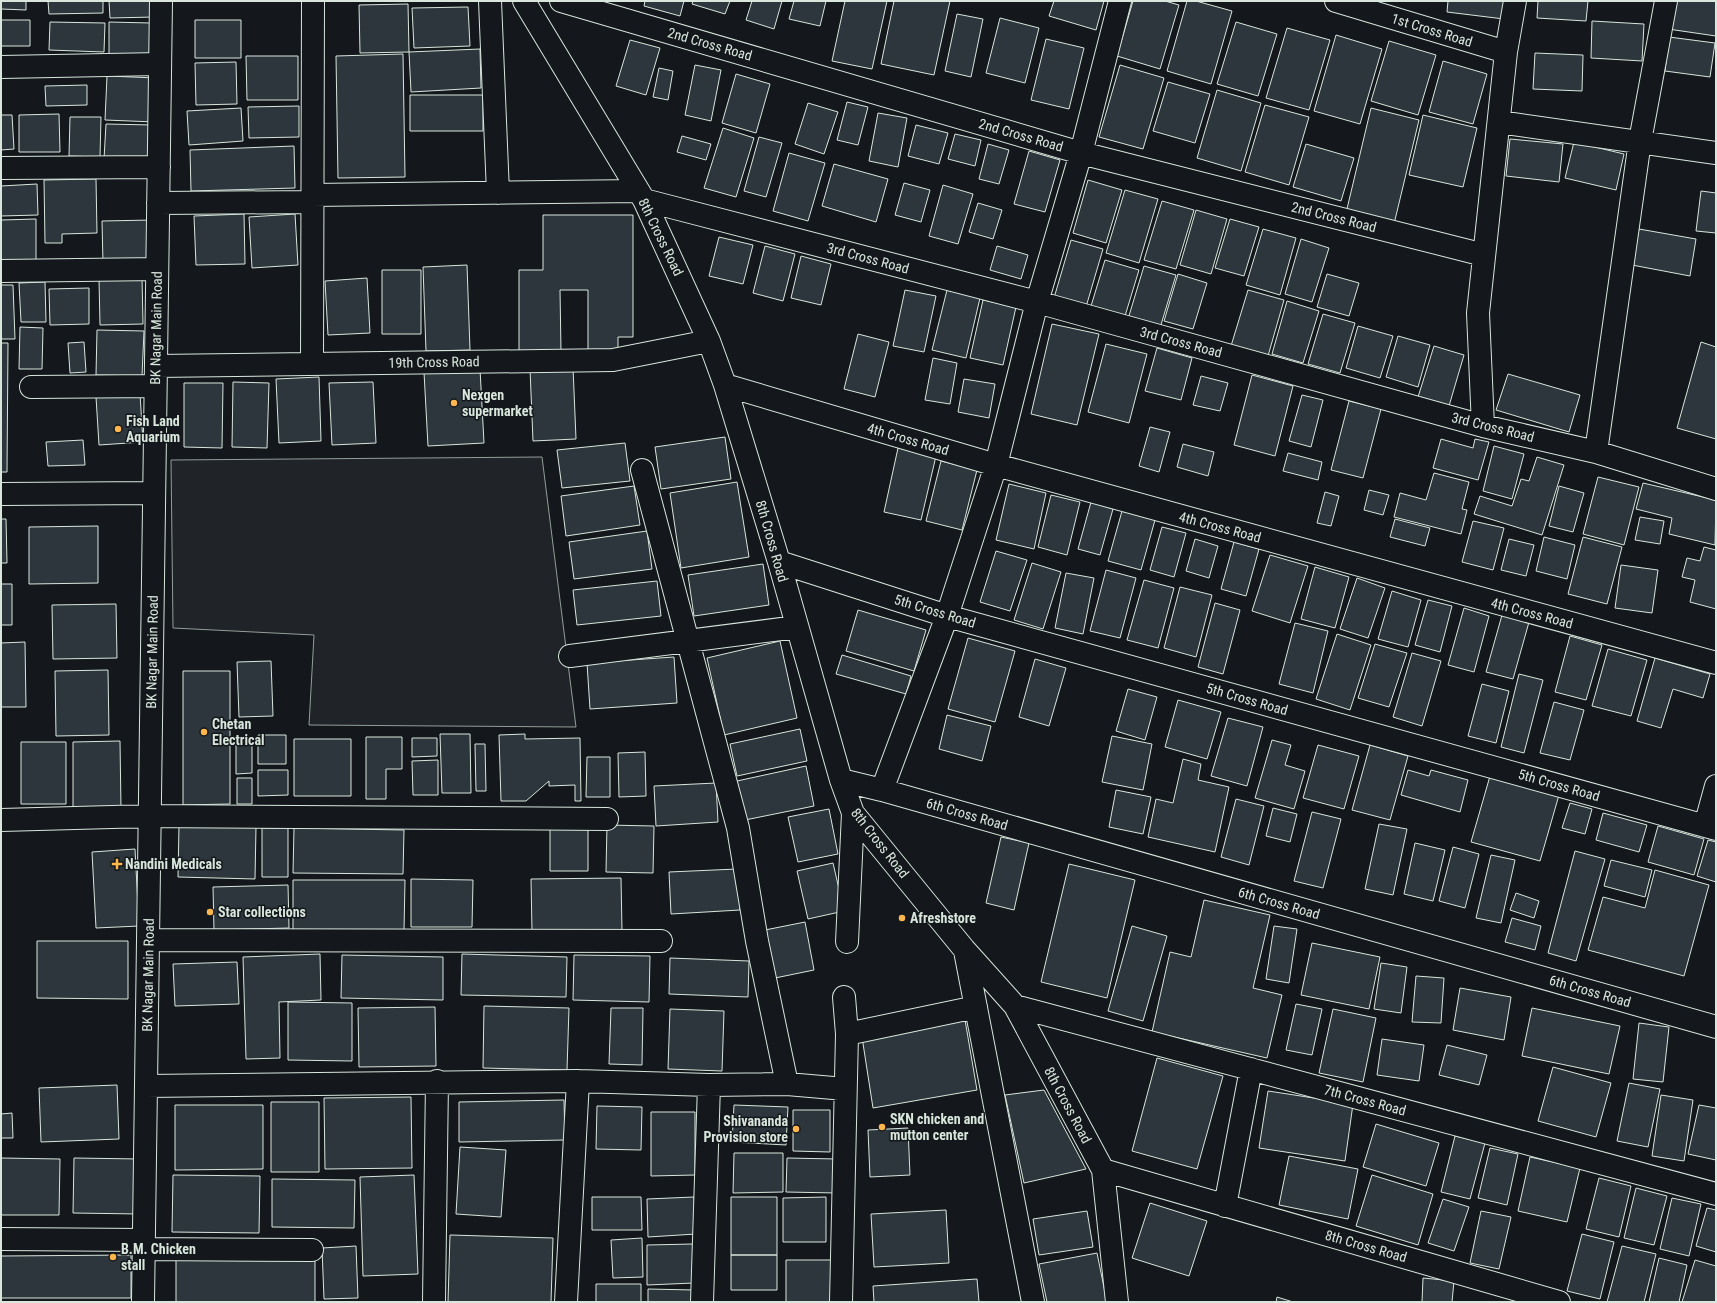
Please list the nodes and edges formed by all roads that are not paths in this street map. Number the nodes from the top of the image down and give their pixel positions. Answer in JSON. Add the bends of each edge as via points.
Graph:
{"nodes":[{"id":1,"x":161,"y":1,"type":"edge"},
{"id":2,"x":313,"y":1,"type":"edge"},
{"id":3,"x":490,"y":1,"type":"edge"},
{"id":4,"x":524,"y":1,"type":"edge"},
{"id":5,"x":561,"y":1,"type":"edge"},
{"id":6,"x":1120,"y":1,"type":"edge"},
{"id":7,"x":1336,"y":1,"type":"edge"},
{"id":8,"x":1515,"y":1,"type":"edge"},
{"id":9,"x":1666,"y":1,"type":"edge"},
{"id":10,"x":1383,"y":8,"type":"edge"},
{"id":11,"x":1506,"y":52,"type":"junction"},
{"id":12,"x":160,"y":64,"type":"junction"},
{"id":13,"x":1,"y":67,"type":"edge"},
{"id":14,"x":1500,"y":122,"type":"junction"},
{"id":15,"x":1640,"y":141,"type":"junction"},
{"id":16,"x":1081,"y":153,"type":"junction"},
{"id":17,"x":1716,"y":153,"type":"edge"},
{"id":18,"x":159,"y":167,"type":"junction"},
{"id":19,"x":1,"y":168,"type":"edge"},
{"id":20,"x":498,"y":193,"type":"junction"},
{"id":21,"x":641,"y":195,"type":"junction"},
{"id":22,"x":312,"y":199,"type":"junction"},
{"id":23,"x":158,"y":203,"type":"junction"},
{"id":24,"x":1484,"y":255,"type":"junction"},
{"id":25,"x":157,"y":269,"type":"junction"},
{"id":26,"x":1,"y":270,"type":"edge"},
{"id":27,"x":1037,"y":302,"type":"junction"},
{"id":28,"x":710,"y":341,"type":"junction"},
{"id":29,"x":312,"y":364,"type":"junction"},
{"id":30,"x":156,"y":376,"type":"junction"},
{"id":31,"x":726,"y":385,"type":"junction"},
{"id":32,"x":31,"y":387,"type":"dead end"},
{"id":33,"x":1483,"y":426,"type":"junction"},
{"id":34,"x":1596,"y":452,"type":"junction"},
{"id":35,"x":996,"y":465,"type":"junction"},
{"id":36,"x":642,"y":470,"type":"dead end"},
{"id":37,"x":1716,"y":489,"type":"edge"},
{"id":38,"x":154,"y":493,"type":"junction"},
{"id":39,"x":1,"y":494,"type":"edge"},
{"id":40,"x":779,"y":562,"type":"junction"},
{"id":41,"x":947,"y":616,"type":"junction"},
{"id":42,"x":797,"y":627,"type":"junction"},
{"id":43,"x":688,"y":641,"type":"junction"},
{"id":44,"x":570,"y":656,"type":"dead end"},
{"id":45,"x":1716,"y":663,"type":"edge"},
{"id":46,"x":841,"y":780,"type":"junction"},
{"id":47,"x":1716,"y":786,"type":"edge"},
{"id":48,"x":882,"y":790,"type":"junction"},
{"id":49,"x":853,"y":813,"type":"junction"},
{"id":50,"x":150,"y":816,"type":"junction"},
{"id":51,"x":607,"y":819,"type":"dead end"},
{"id":52,"x":1,"y":820,"type":"edge"},
{"id":53,"x":1711,"y":828,"type":"edge"},
{"id":54,"x":148,"y":940,"type":"junction"},
{"id":55,"x":661,"y":941,"type":"dead end"},
{"id":56,"x":847,"y":942,"type":"dead end"},
{"id":57,"x":964,"y":950,"type":"junction"},
{"id":58,"x":844,"y":997,"type":"dead end"},
{"id":59,"x":1015,"y":1006,"type":"junction"},
{"id":60,"x":976,"y":1007,"type":"junction"},
{"id":61,"x":1716,"y":1027,"type":"edge"},
{"id":62,"x":847,"y":1034,"type":"junction"},
{"id":63,"x":1251,"y":1069,"type":"junction"},
{"id":64,"x":437,"y":1081,"type":"junction"},
{"id":65,"x":578,"y":1081,"type":"junction"},
{"id":66,"x":787,"y":1084,"type":"junction"},
{"id":67,"x":710,"y":1085,"type":"junction"},
{"id":68,"x":146,"y":1086,"type":"junction"},
{"id":69,"x":845,"y":1089,"type":"junction"},
{"id":70,"x":1103,"y":1170,"type":"junction"},
{"id":71,"x":1716,"y":1194,"type":"edge"},
{"id":72,"x":1225,"y":1206,"type":"junction"},
{"id":73,"x":1,"y":1239,"type":"edge"},
{"id":74,"x":144,"y":1245,"type":"junction"},
{"id":75,"x":312,"y":1250,"type":"dead end"},
{"id":76,"x":143,"y":1302,"type":"edge"},
{"id":77,"x":434,"y":1302,"type":"edge"},
{"id":78,"x":566,"y":1302,"type":"edge"},
{"id":79,"x":702,"y":1302,"type":"edge"},
{"id":80,"x":841,"y":1302,"type":"edge"},
{"id":81,"x":1033,"y":1302,"type":"edge"},
{"id":82,"x":1117,"y":1302,"type":"edge"},
{"id":83,"x":1559,"y":1302,"type":"edge"}],
"edges":[{"from":1,"to":12,"type":"street","name":"BK Nagar Main Road"},
{"from":2,"to":22,"type":"street"},
{"from":3,"to":20,"type":"street"},
{"from":4,"to":21,"type":"street","name":"8th Cross Road"},
{"from":5,"to":16,"type":"street","name":"2nd Cross Road"},
{"from":6,"to":16,"type":"street"},
{"from":7,"to":10,"type":"street","name":"1st Cross Road"},
{"from":8,"to":11,"type":"street"},
{"from":9,"to":15,"type":"street"},
{"from":10,"to":11,"type":"street","name":"1st Cross Road"},
{"from":11,"to":14,"type":"street"},
{"from":12,"to":13,"type":"street"},
{"from":12,"to":18,"type":"street","name":"BK Nagar Main Road"},
{"from":14,"to":15,"type":"street"},
{"from":14,"to":24,"type":"street"},
{"from":15,"to":17,"type":"street"},
{"from":15,"to":34,"type":"street"},
{"from":16,"to":24,"type":"street","name":"2nd Cross Road"},
{"from":16,"to":27,"type":"street"},
{"from":18,"to":19,"type":"street"},
{"from":18,"to":23,"type":"street","name":"BK Nagar Main Road"},
{"from":20,"to":21,"type":"street","name":"3rd Cross Road"},
{"from":20,"to":22,"type":"street","name":"3rd Cross Road"},
{"from":21,"to":27,"type":"street","name":"3rd Cross Road"},
{"from":21,"to":28,"type":"street","name":"8th Cross Road"},
{"from":22,"to":23,"type":"street","name":"3rd Cross Road"},
{"from":22,"to":29,"type":"street"},
{"from":23,"to":25,"type":"street","name":"BK Nagar Main Road"},
{"from":24,"to":33,"type":"street","via":[[1478,313]]},
{"from":25,"to":26,"type":"street"},
{"from":25,"to":30,"type":"street","name":"BK Nagar Main Road"},
{"from":27,"to":33,"type":"street","name":"3rd Cross Road"},
{"from":27,"to":35,"type":"street"},
{"from":28,"to":29,"type":"street","name":"19th Cross Road","via":[[613,360]]},
{"from":28,"to":31,"type":"street","name":"8th Cross Road"},
{"from":29,"to":30,"type":"street","name":"19th Cross Road"},
{"from":30,"to":32,"type":"street","name":"19th Cross Road"},
{"from":30,"to":38,"type":"street","name":"BK Nagar Main Road"},
{"from":31,"to":35,"type":"street","name":"4th Cross Road"},
{"from":31,"to":40,"type":"street","name":"8th Cross Road"},
{"from":33,"to":34,"type":"street","name":"3rd Cross Road"},
{"from":34,"to":37,"type":"street","name":"3rd Cross Road"},
{"from":35,"to":41,"type":"street"},
{"from":35,"to":45,"type":"street","name":"4th Cross Road"},
{"from":36,"to":43,"type":"street"},
{"from":38,"to":39,"type":"street"},
{"from":38,"to":50,"type":"street","name":"BK Nagar Main Road"},
{"from":40,"to":41,"type":"street","name":"5th Cross Road"},
{"from":40,"to":42,"type":"street","name":"8th Cross Road"},
{"from":41,"to":48,"type":"street"},
{"from":41,"to":53,"type":"street","name":"5th Cross Road"},
{"from":42,"to":43,"type":"street"},
{"from":42,"to":46,"type":"street","name":"8th Cross Road"},
{"from":43,"to":44,"type":"street"},
{"from":43,"to":66,"type":"street","via":[[738,828],[757,941]]},
{"from":46,"to":48,"type":"street","name":"6th Cross Road"},
{"from":46,"to":49,"type":"street","name":"8th Cross Road"},
{"from":47,"to":53,"type":"street"},
{"from":48,"to":61,"type":"street","name":"6th Cross Road"},
{"from":49,"to":56,"type":"street"},
{"from":49,"to":57,"type":"street","name":"8th Cross Road"},
{"from":50,"to":51,"type":"street"},
{"from":50,"to":52,"type":"street"},
{"from":50,"to":54,"type":"street","name":"BK Nagar Main Road"},
{"from":54,"to":55,"type":"street"},
{"from":54,"to":68,"type":"street","name":"BK Nagar Main Road"},
{"from":57,"to":59,"type":"street","name":"8th Cross Road"},
{"from":57,"to":60,"type":"street"},
{"from":58,"to":62,"type":"street"},
{"from":59,"to":63,"type":"street","name":"7th Cross Road"},
{"from":59,"to":70,"type":"street","name":"8th Cross Road"},
{"from":60,"to":62,"type":"street"},
{"from":60,"to":81,"type":"street"},
{"from":62,"to":69,"type":"street"},
{"from":63,"to":71,"type":"street","name":"7th Cross Road"},
{"from":63,"to":72,"type":"street"},
{"from":64,"to":65,"type":"street"},
{"from":64,"to":68,"type":"street"},
{"from":64,"to":77,"type":"street"},
{"from":65,"to":67,"type":"street"},
{"from":65,"to":78,"type":"street"},
{"from":66,"to":67,"type":"street"},
{"from":66,"to":69,"type":"street"},
{"from":67,"to":79,"type":"street"},
{"from":68,"to":74,"type":"street","name":"BK Nagar Main Road"},
{"from":69,"to":80,"type":"street"},
{"from":70,"to":72,"type":"street","name":"8th Cross Road"},
{"from":70,"to":82,"type":"street"},
{"from":72,"to":83,"type":"street","name":"8th Cross Road"},
{"from":73,"to":74,"type":"street"},
{"from":74,"to":75,"type":"street"},
{"from":74,"to":76,"type":"street","name":"BK Nagar Main Road"}]}
